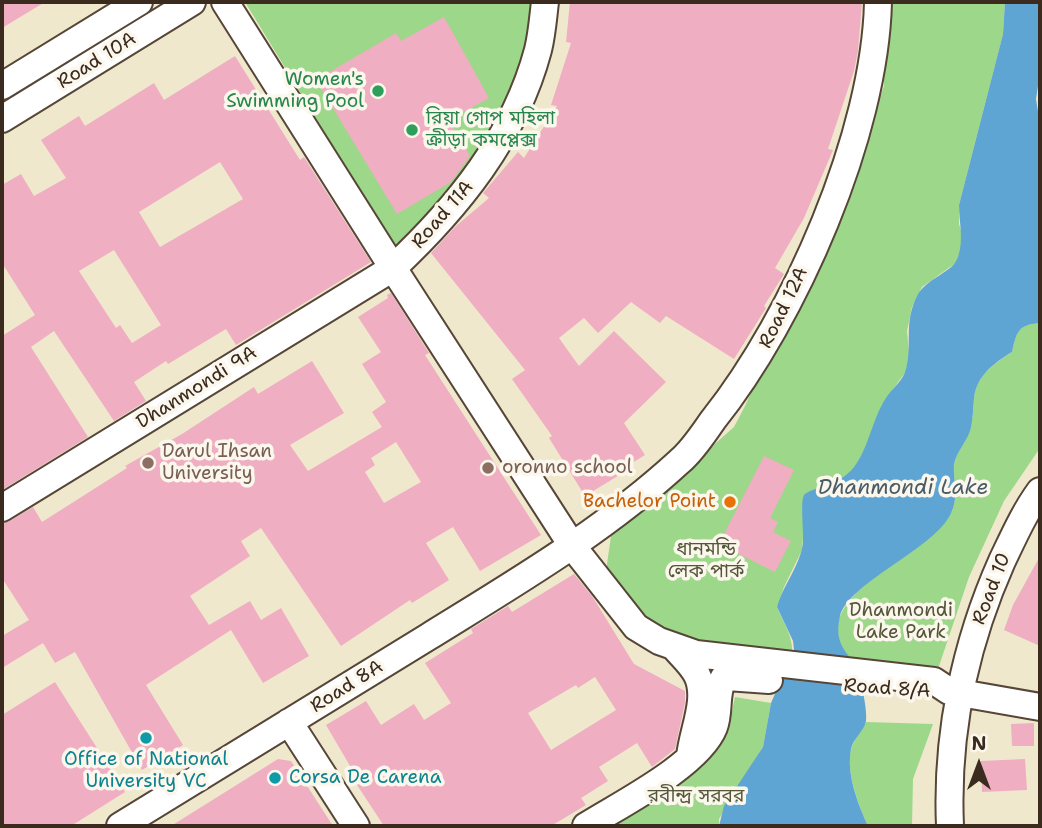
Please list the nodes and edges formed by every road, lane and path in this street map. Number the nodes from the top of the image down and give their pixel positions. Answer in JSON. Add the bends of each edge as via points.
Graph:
{"nodes":[{"id":1,"x":139,"y":2,"type":"edge"},
{"id":2,"x":192,"y":2,"type":"edge"},
{"id":3,"x":225,"y":2,"type":"edge"},
{"id":4,"x":545,"y":2,"type":"edge"},
{"id":5,"x":878,"y":2,"type":"edge"},
{"id":6,"x":2,"y":86,"type":"edge"},
{"id":7,"x":2,"y":119,"type":"edge"},
{"id":8,"x":393,"y":268,"type":"junction"},
{"id":9,"x":1040,"y":491,"type":"edge"},
{"id":10,"x":2,"y":508,"type":"edge"},
{"id":11,"x":573,"y":547,"type":"junction"},
{"id":12,"x":676,"y":649,"type":"junction"},
{"id":13,"x":727,"y":667,"type":"junction"},
{"id":14,"x":943,"y":690,"type":"junction"},
{"id":15,"x":1040,"y":707,"type":"edge"},
{"id":16,"x":289,"y":722,"type":"junction"},
{"id":17,"x":690,"y":760,"type":"junction"},
{"id":18,"x":120,"y":826,"type":"edge"},
{"id":19,"x":356,"y":826,"type":"edge"},
{"id":20,"x":586,"y":826,"type":"edge"},
{"id":21,"x":950,"y":826,"type":"edge"}],
"edges":[{"from":1,"to":6,"type":"street","name":"Road 10A"},
{"from":2,"to":7,"type":"street","name":"Road 10A"},
{"from":3,"to":8,"type":"street","name":"Road 8/A"},
{"from":4,"to":8,"type":"street","name":"Road 11A","via":[[538,49],[507,128],[475,179],[432,231]]},
{"from":5,"to":11,"type":"street","name":"Road 12A","via":[[874,51],[847,161],[826,220],[761,354],[682,459]]},
{"from":8,"to":10,"type":"street","name":"Dhanmondi 9A"},
{"from":8,"to":11,"type":"street","name":"Road 8/A"},
{"from":9,"to":14,"type":"street","name":"Road 10","via":[[1024,513],[973,640]]},
{"from":11,"to":12,"type":"street","name":"Road 8/A","via":[[636,627]]},
{"from":11,"to":16,"type":"street","name":"Road 8A"},
{"from":12,"to":13,"type":"street","name":"Road 8/A"},
{"from":12,"to":17,"type":"street","name":"Road 8/A","via":[[700,685]]},
{"from":13,"to":14,"type":"street","name":"Road 8/A"},
{"from":13,"to":17,"type":"street","via":[[714,728]]},
{"from":14,"to":15,"type":"street","name":"Road 8/A"},
{"from":14,"to":21,"type":"street","name":"Road 10","via":[[952,743]]},
{"from":16,"to":18,"type":"street","name":"Road 8A"},
{"from":16,"to":19,"type":"street"},
{"from":17,"to":20,"type":"street"}]}
